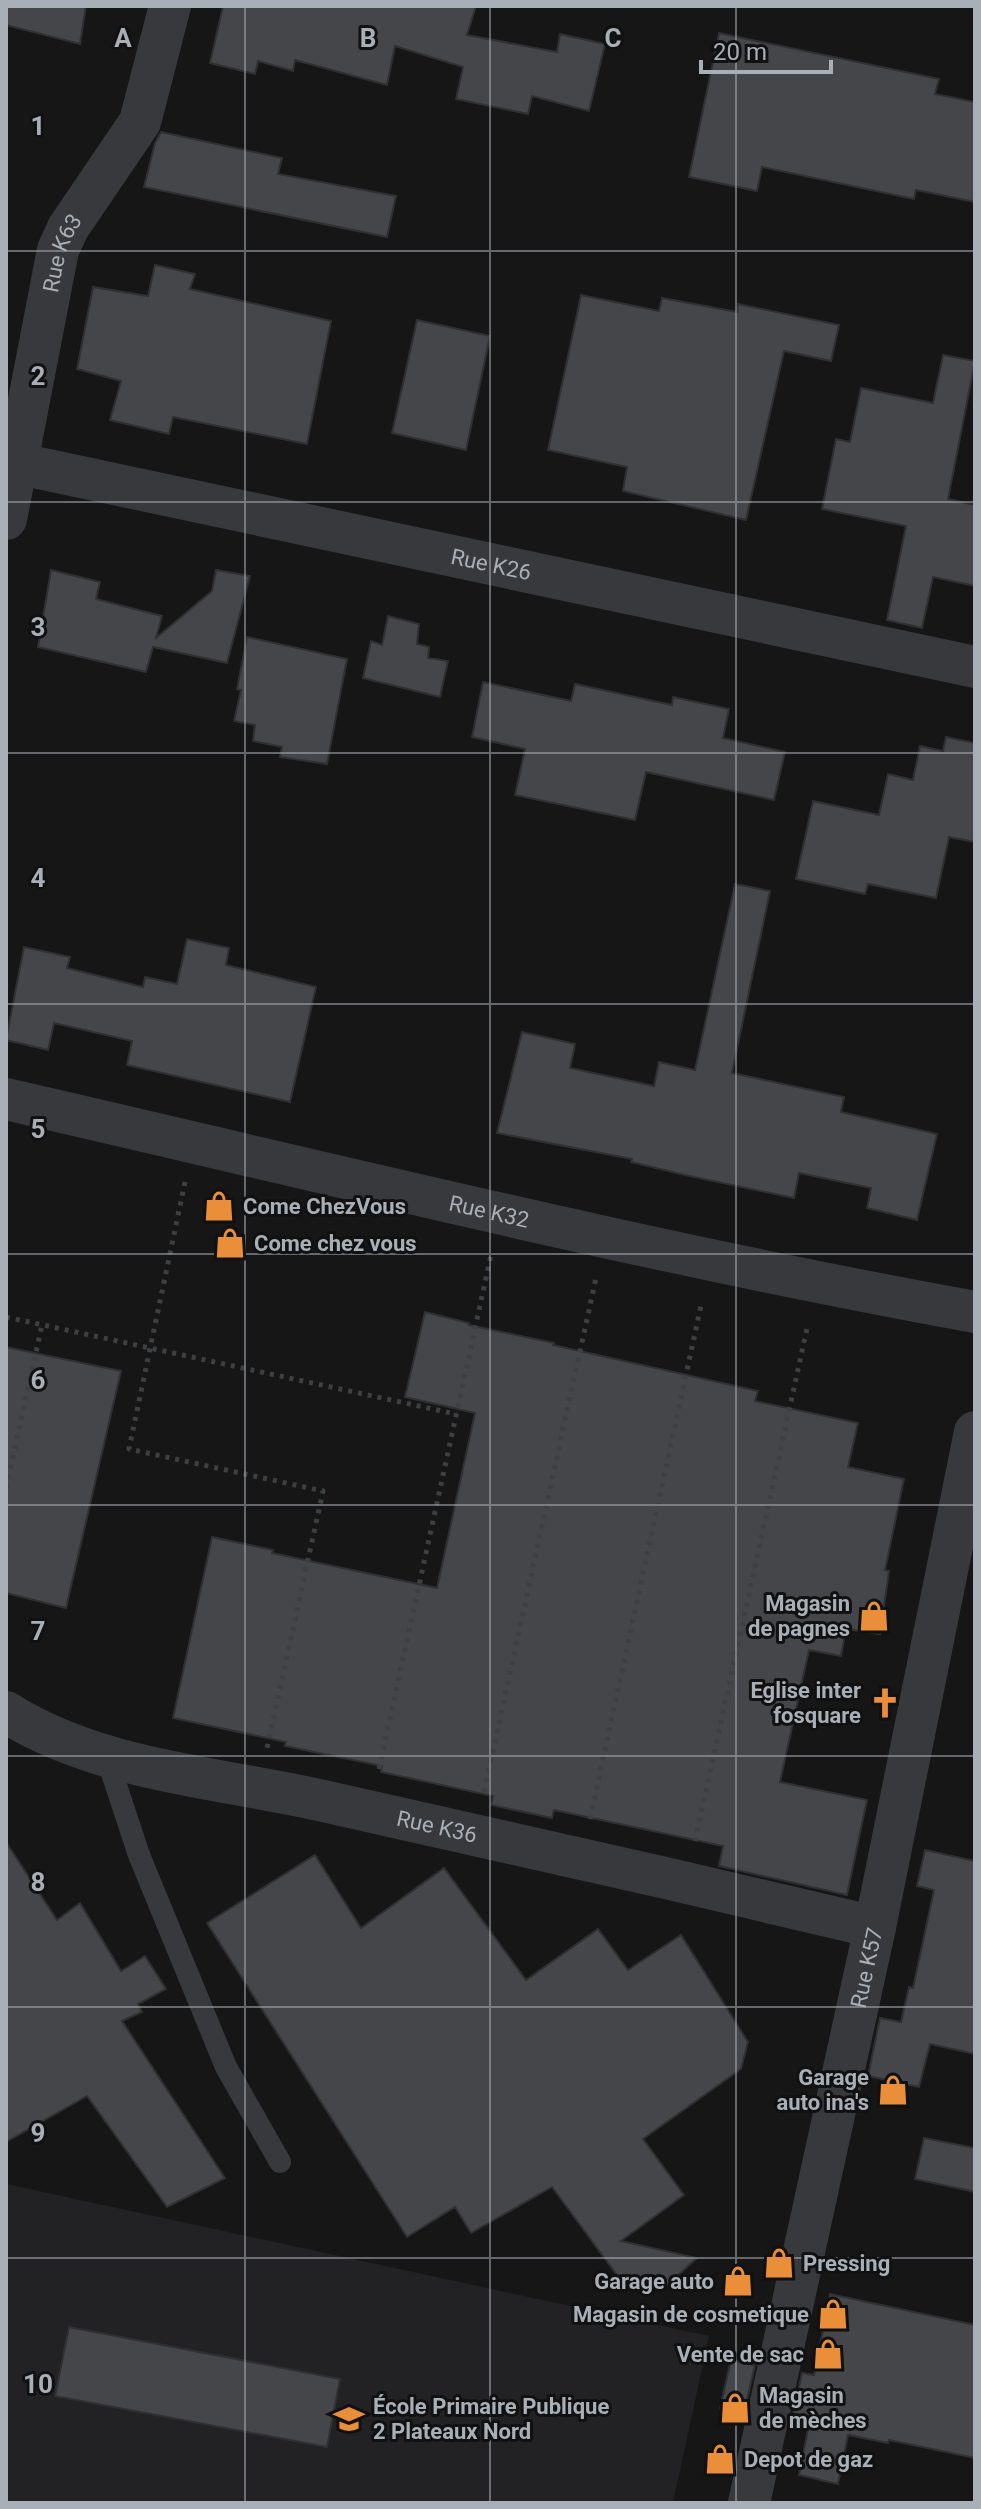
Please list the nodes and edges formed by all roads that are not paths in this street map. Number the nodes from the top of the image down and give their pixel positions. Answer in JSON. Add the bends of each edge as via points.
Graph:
{"nodes":[{"id":1,"x":170,"y":6,"type":"edge"},
{"id":2,"x":11,"y":462,"type":"edge"},
{"id":3,"x":6,"y":519,"type":"edge"},
{"id":4,"x":975,"y":667,"type":"edge"},
{"id":5,"x":6,"y":1099,"type":"edge"},
{"id":6,"x":975,"y":1312,"type":"edge"},
{"id":7,"x":975,"y":1432,"type":"edge"},
{"id":8,"x":6,"y":1712,"type":"edge"},
{"id":9,"x":107,"y":1758,"type":"junction"},
{"id":10,"x":875,"y":1927,"type":"junction"},
{"id":11,"x":280,"y":2162,"type":"dead end"},
{"id":12,"x":749,"y":2503,"type":"edge"}],
"edges":[{"from":1,"to":2,"type":"street","name":"Rue K63","via":[[140,122],[58,250]]},
{"from":2,"to":3,"type":"street","name":"Rue K63"},
{"from":2,"to":4,"type":"street","name":"Rue K26"},
{"from":5,"to":6,"type":"street","name":"Rue K32","via":[[604,1238]]},
{"from":7,"to":10,"type":"street","name":"Rue K57"},
{"from":8,"to":9,"type":"street","name":"Rue K36","via":[[31,1728]]},
{"from":9,"to":10,"type":"street","name":"Rue K36","via":[[581,1857]]},
{"from":9,"to":11,"type":"lane","via":[[139,1855],[226,2067]]},
{"from":10,"to":12,"type":"street","name":"Rue K57"}]}
